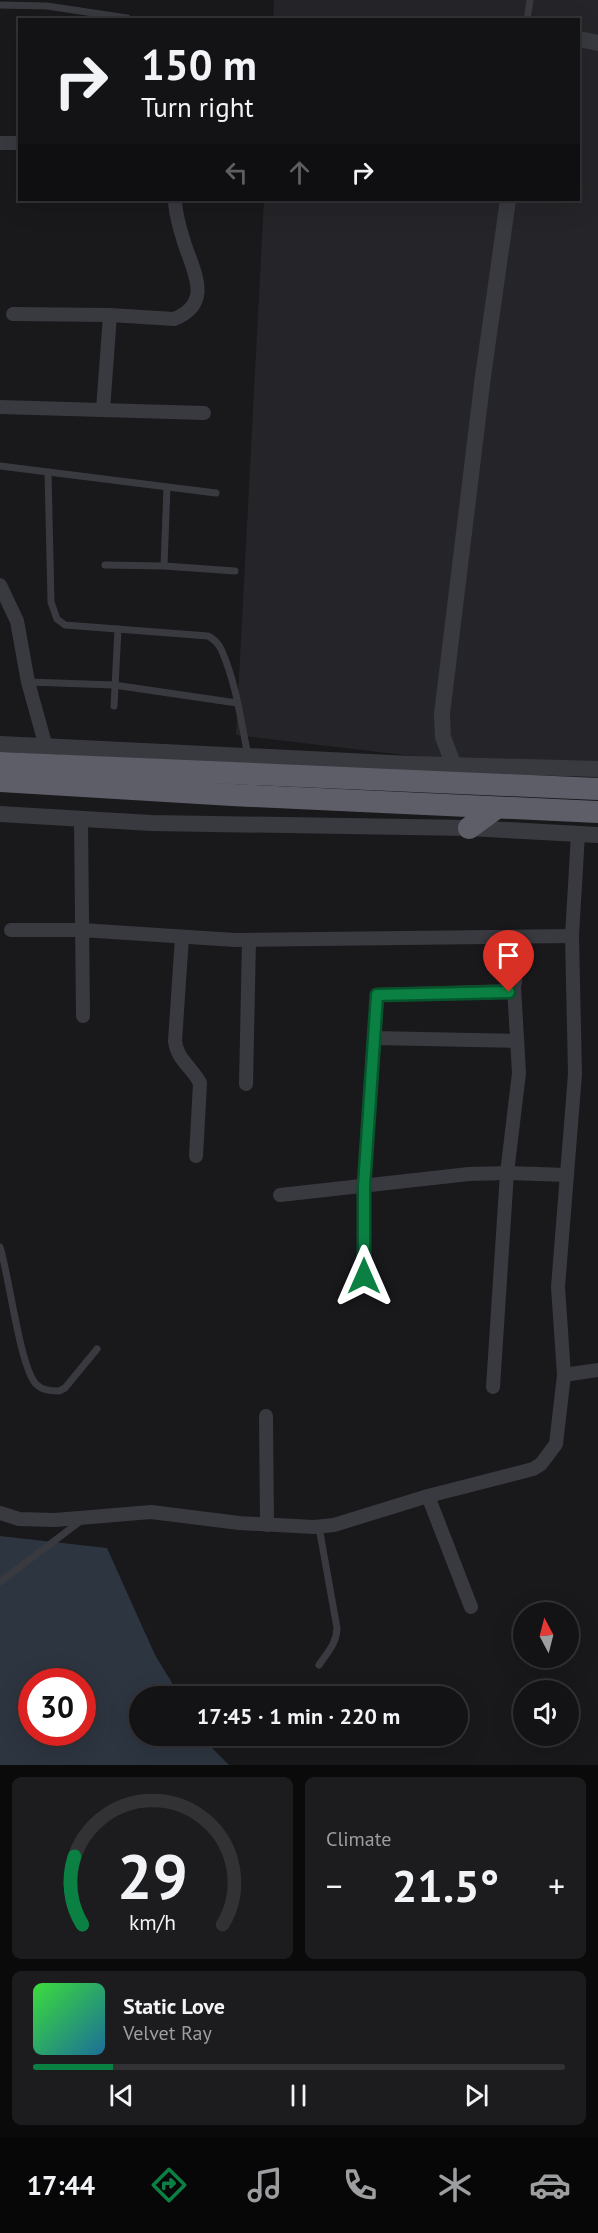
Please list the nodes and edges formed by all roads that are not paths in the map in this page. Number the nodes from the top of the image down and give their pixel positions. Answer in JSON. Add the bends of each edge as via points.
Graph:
{"nodes":[{"id":1,"x":530,"y":0,"type":"edge"},
{"id":2,"x":0,"y":5,"type":"edge"},
{"id":3,"x":127,"y":18,"type":"dead end"},
{"id":4,"x":526,"y":18,"type":"edge"},
{"id":5,"x":580,"y":39,"type":"edge"},
{"id":6,"x":598,"y":43,"type":"edge"},
{"id":7,"x":0,"y":143,"type":"edge"},
{"id":8,"x":18,"y":143,"type":"edge"},
{"id":9,"x":175,"y":201,"type":"edge"},
{"id":10,"x":508,"y":201,"type":"edge"},
{"id":11,"x":13,"y":314,"type":"dead end"},
{"id":12,"x":110,"y":315,"type":"junction"},
{"id":13,"x":0,"y":406,"type":"edge"},
{"id":14,"x":102,"y":410,"type":"junction"},
{"id":15,"x":204,"y":413,"type":"dead end"},
{"id":16,"x":0,"y":466,"type":"edge"},
{"id":17,"x":48,"y":472,"type":"junction"},
{"id":18,"x":167,"y":487,"type":"junction"},
{"id":19,"x":216,"y":493,"type":"dead end"},
{"id":20,"x":105,"y":565,"type":"dead end"},
{"id":21,"x":164,"y":566,"type":"junction"},
{"id":22,"x":235,"y":571,"type":"dead end"},
{"id":23,"x":0,"y":585,"type":"edge"},
{"id":24,"x":118,"y":629,"type":"junction"},
{"id":25,"x":28,"y":682,"type":"junction"},
{"id":26,"x":114,"y":685,"type":"junction"},
{"id":27,"x":237,"y":703,"type":"junction"},
{"id":28,"x":114,"y":706,"type":"dead end"},
{"id":29,"x":0,"y":744,"type":"edge"},
{"id":30,"x":46,"y":747,"type":"junction"},
{"id":31,"x":248,"y":756,"type":"junction"},
{"id":32,"x":0,"y":763,"type":"edge"},
{"id":33,"x":598,"y":769,"type":"edge"},
{"id":34,"x":458,"y":774,"type":"junction"},
{"id":35,"x":0,"y":781,"type":"edge"},
{"id":36,"x":598,"y":789,"type":"edge"},
{"id":37,"x":495,"y":809,"type":"junction"},
{"id":38,"x":598,"y":812,"type":"edge"},
{"id":39,"x":0,"y":814,"type":"edge"},
{"id":40,"x":81,"y":819,"type":"junction"},
{"id":41,"x":469,"y":828,"type":"junction"},
{"id":42,"x":578,"y":834,"type":"junction"},
{"id":43,"x":598,"y":835,"type":"edge"},
{"id":44,"x":11,"y":930,"type":"dead end"},
{"id":45,"x":81,"y":930,"type":"junction"},
{"id":46,"x":572,"y":936,"type":"junction"},
{"id":47,"x":182,"y":937,"type":"junction"},
{"id":48,"x":518,"y":937,"type":"junction"},
{"id":49,"x":249,"y":940,"type":"junction"},
{"id":50,"x":514,"y":987,"type":"junction"},
{"id":51,"x":83,"y":1016,"type":"dead end"},
{"id":52,"x":374,"y":1038,"type":"junction"},
{"id":53,"x":517,"y":1041,"type":"junction"},
{"id":54,"x":246,"y":1084,"type":"dead end"},
{"id":55,"x":196,"y":1156,"type":"dead end"},
{"id":56,"x":507,"y":1173,"type":"junction"},
{"id":57,"x":567,"y":1175,"type":"junction"},
{"id":58,"x":364,"y":1186,"type":"junction"},
{"id":59,"x":280,"y":1196,"type":"dead end"},
{"id":60,"x":0,"y":1247,"type":"edge"},
{"id":61,"x":364,"y":1276,"type":"dead end"},
{"id":62,"x":97,"y":1349,"type":"dead end"},
{"id":63,"x":598,"y":1370,"type":"edge"},
{"id":64,"x":564,"y":1374,"type":"junction"},
{"id":65,"x":493,"y":1387,"type":"dead end"},
{"id":66,"x":266,"y":1416,"type":"dead end"},
{"id":67,"x":428,"y":1496,"type":"junction"},
{"id":68,"x":0,"y":1513,"type":"edge"},
{"id":69,"x":85,"y":1518,"type":"junction"},
{"id":70,"x":267,"y":1525,"type":"junction"},
{"id":71,"x":319,"y":1527,"type":"junction"},
{"id":72,"x":0,"y":1582,"type":"edge"},
{"id":73,"x":471,"y":1607,"type":"dead end"},
{"id":74,"x":319,"y":1665,"type":"dead end"}],
"edges":[{"from":1,"to":4,"type":"lane"},
{"from":2,"to":3,"type":"lane","via":[[47,6]]},
{"from":5,"to":6,"type":"street"},
{"from":7,"to":8,"type":"street"},
{"from":9,"to":12,"type":"street","via":[[198,280],[196,299],[190,309],[174,319]]},
{"from":10,"to":34,"type":"street","via":[[442,714],[443,737]]},
{"from":11,"to":12,"type":"street"},
{"from":12,"to":14,"type":"street"},
{"from":13,"to":14,"type":"street"},
{"from":14,"to":15,"type":"street"},
{"from":16,"to":17,"type":"lane"},
{"from":17,"to":18,"type":"lane"},
{"from":17,"to":24,"type":"lane","via":[[53,612],[65,625]]},
{"from":18,"to":19,"type":"lane"},
{"from":18,"to":21,"type":"lane"},
{"from":20,"to":21,"type":"lane"},
{"from":21,"to":22,"type":"lane"},
{"from":23,"to":25,"type":"street","via":[[17,621]]},
{"from":24,"to":26,"type":"lane"},
{"from":24,"to":27,"type":"lane","via":[[214,639],[221,649]]},
{"from":25,"to":26,"type":"lane"},
{"from":25,"to":30,"type":"street"},
{"from":26,"to":27,"type":"lane"},
{"from":26,"to":28,"type":"lane"},
{"from":27,"to":31,"type":"lane"},
{"from":29,"to":30,"type":"street"},
{"from":30,"to":31,"type":"street"},
{"from":31,"to":34,"type":"street"},
{"from":32,"to":34,"type":"highway"},
{"from":33,"to":34,"type":"street"},
{"from":34,"to":36,"type":"highway"},
{"from":35,"to":37,"type":"highway"},
{"from":37,"to":38,"type":"highway"},
{"from":37,"to":41,"type":"highway"},
{"from":39,"to":40,"type":"street"},
{"from":40,"to":41,"type":"street"},
{"from":40,"to":45,"type":"street"},
{"from":41,"to":42,"type":"street"},
{"from":42,"to":43,"type":"street"},
{"from":42,"to":46,"type":"street"},
{"from":44,"to":45,"type":"street"},
{"from":45,"to":47,"type":"street"},
{"from":45,"to":51,"type":"street"},
{"from":46,"to":48,"type":"street"},
{"from":46,"to":57,"type":"street","via":[[575,1074]]},
{"from":47,"to":49,"type":"street"},
{"from":47,"to":55,"type":"street","via":[[175,1041],[180,1057],[200,1083]]},
{"from":48,"to":49,"type":"street"},
{"from":48,"to":50,"type":"street"},
{"from":49,"to":54,"type":"street"},
{"from":50,"to":52,"type":"street","via":[[509,992],[377,995]]},
{"from":50,"to":53,"type":"street"},
{"from":52,"to":53,"type":"street"},
{"from":52,"to":58,"type":"street"},
{"from":53,"to":56,"type":"street","via":[[519,1073]]},
{"from":56,"to":57,"type":"street"},
{"from":56,"to":58,"type":"street"},
{"from":56,"to":65,"type":"street"},
{"from":57,"to":64,"type":"street","via":[[558,1287]]},
{"from":58,"to":59,"type":"street"},
{"from":58,"to":61,"type":"street"},
{"from":60,"to":62,"type":"lane","via":[[26,1364],[36,1384],[59,1391],[65,1388]]},
{"from":63,"to":64,"type":"street"},
{"from":64,"to":67,"type":"street","via":[[556,1444],[541,1464]]},
{"from":66,"to":70,"type":"street"},
{"from":67,"to":71,"type":"street"},
{"from":67,"to":73,"type":"street"},
{"from":68,"to":69,"type":"street","via":[[34,1520]]},
{"from":69,"to":70,"type":"street","via":[[151,1512]]},
{"from":69,"to":72,"type":"lane"},
{"from":70,"to":71,"type":"street"},
{"from":71,"to":74,"type":"lane","via":[[337,1636]]}]}
